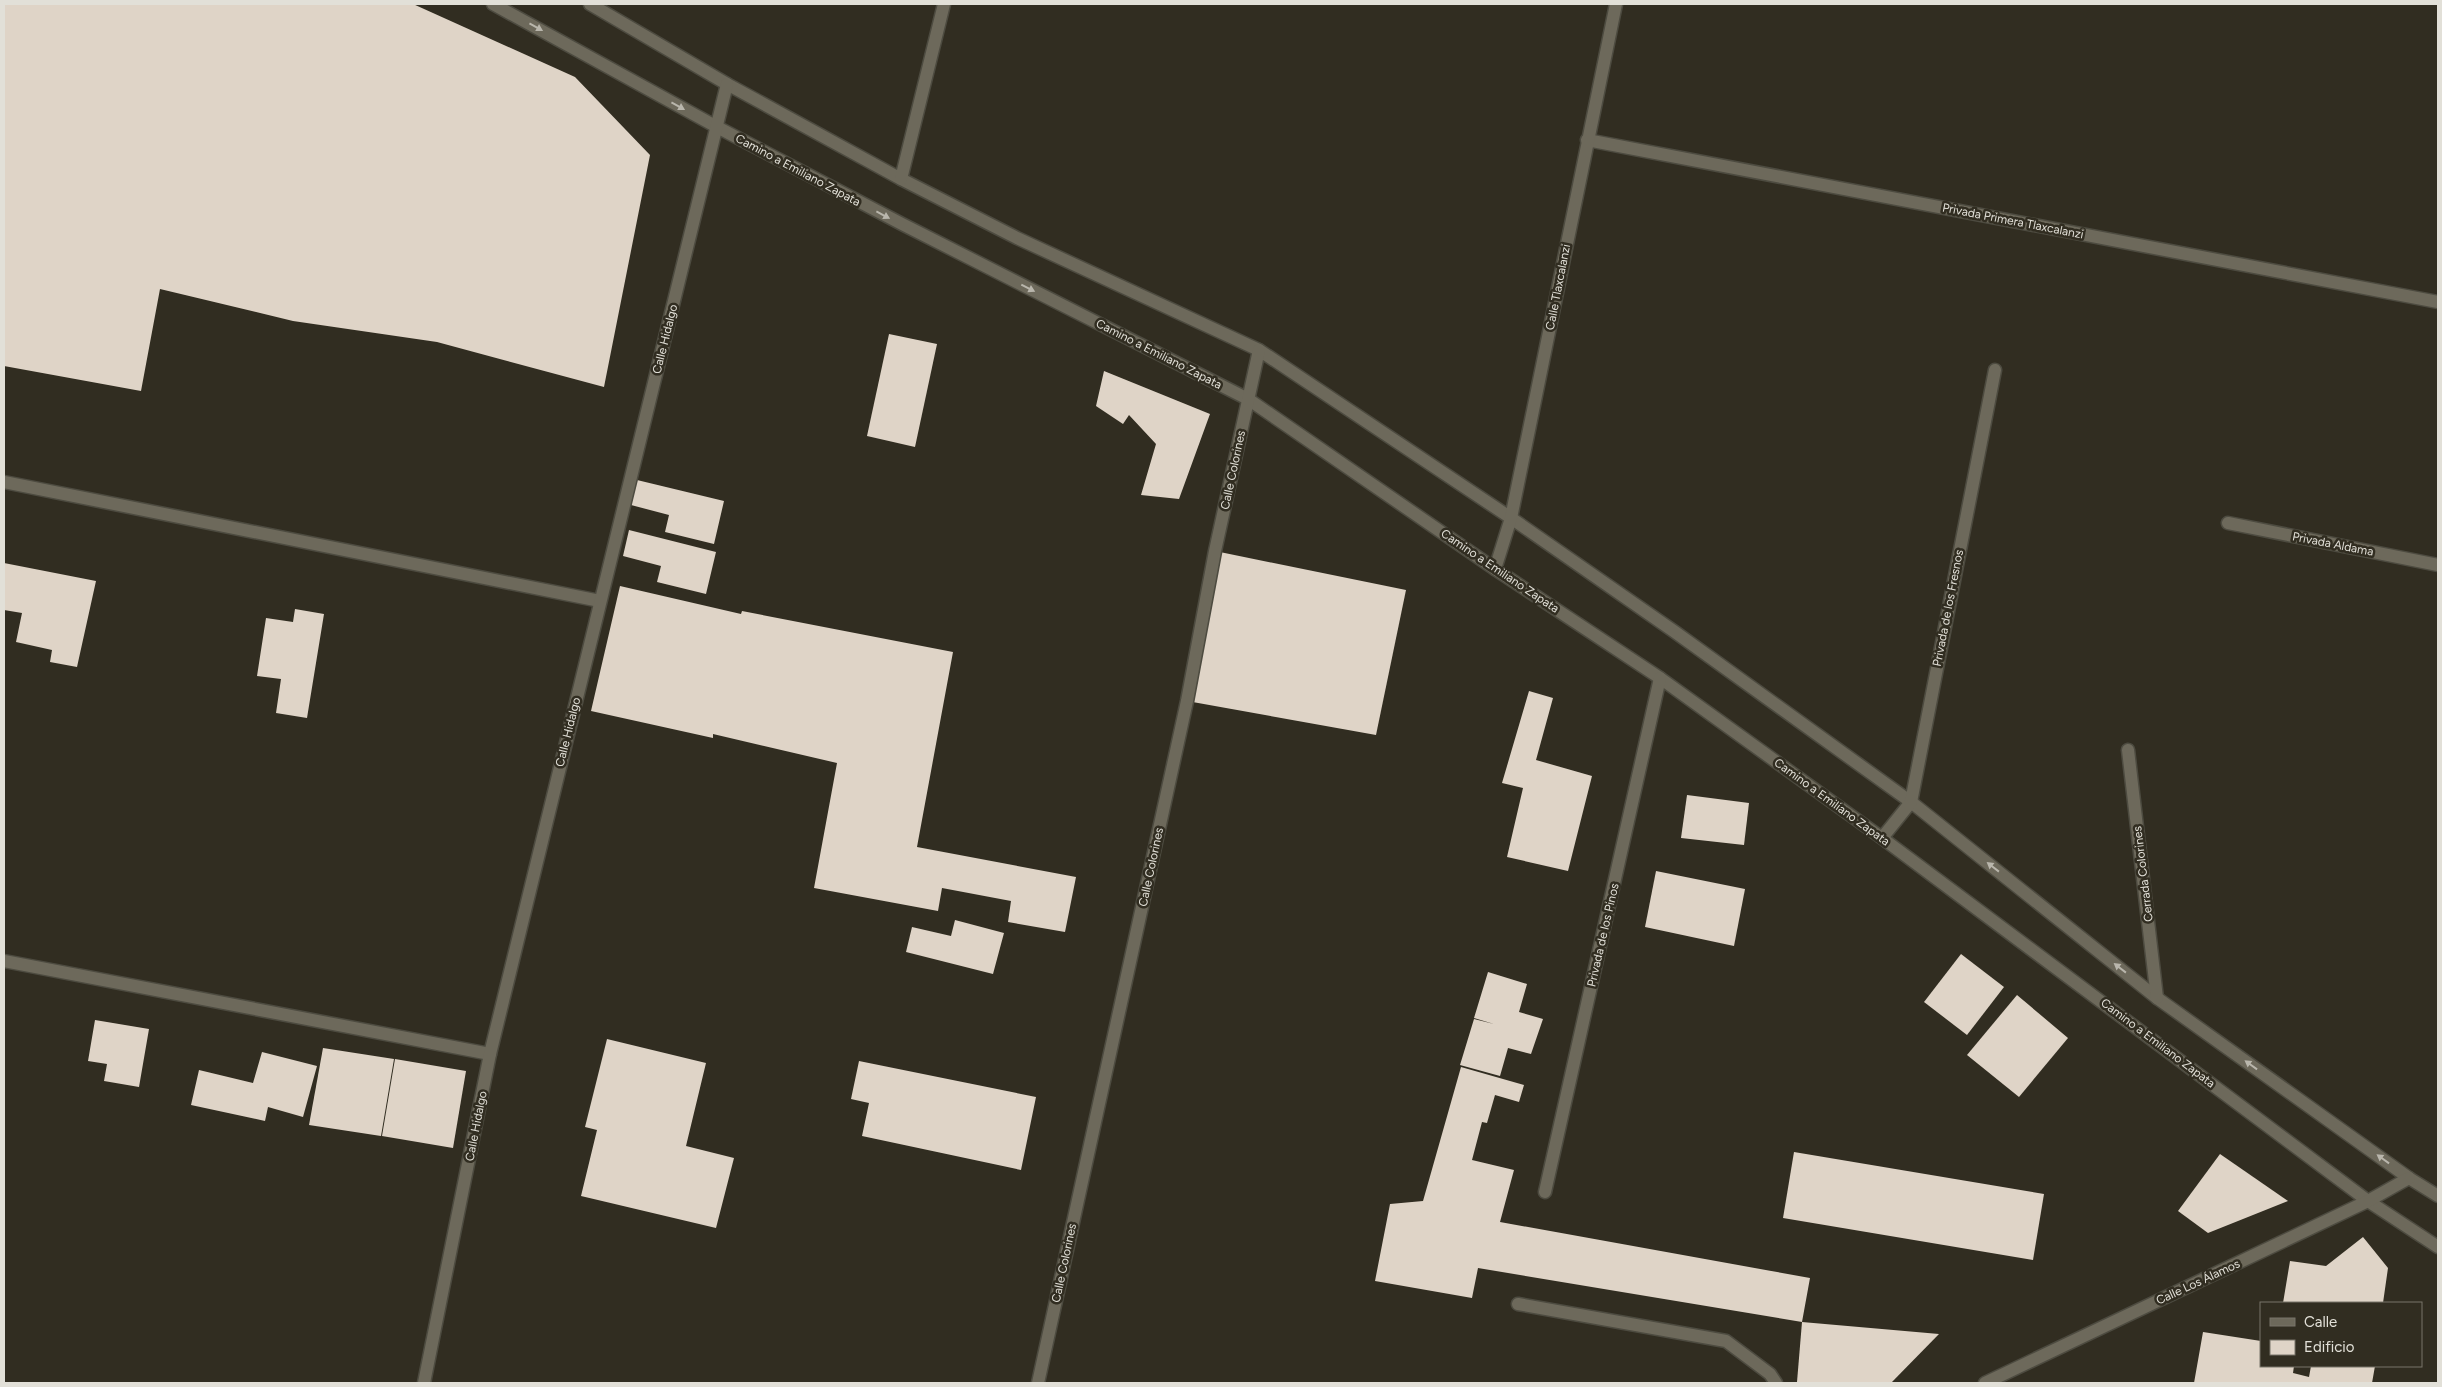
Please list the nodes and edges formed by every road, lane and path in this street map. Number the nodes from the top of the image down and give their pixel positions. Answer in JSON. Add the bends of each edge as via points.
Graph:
{"nodes":[{"id":1,"x":493,"y":4,"type":"edge"},
{"id":2,"x":590,"y":4,"type":"edge"},
{"id":3,"x":944,"y":4,"type":"edge"},
{"id":4,"x":1616,"y":4,"type":"edge"},
{"id":5,"x":727,"y":84,"type":"junction"},
{"id":6,"x":717,"y":127,"type":"junction"},
{"id":7,"x":1587,"y":140,"type":"junction"},
{"id":8,"x":901,"y":179,"type":"junction"},
{"id":9,"x":2438,"y":302,"type":"edge"},
{"id":10,"x":1259,"y":350,"type":"junction"},
{"id":11,"x":1995,"y":370,"type":"dead end"},
{"id":12,"x":1248,"y":399,"type":"junction"},
{"id":13,"x":4,"y":482,"type":"edge"},
{"id":14,"x":1511,"y":518,"type":"junction"},
{"id":15,"x":2228,"y":524,"type":"dead end"},
{"id":16,"x":2438,"y":565,"type":"edge"},
{"id":17,"x":1495,"y":569,"type":"junction"},
{"id":18,"x":600,"y":601,"type":"junction"},
{"id":19,"x":1660,"y":678,"type":"junction"},
{"id":20,"x":2128,"y":750,"type":"dead end"},
{"id":21,"x":1910,"y":802,"type":"junction"},
{"id":22,"x":1882,"y":838,"type":"junction"},
{"id":23,"x":4,"y":961,"type":"edge"},
{"id":24,"x":2158,"y":998,"type":"junction"},
{"id":25,"x":490,"y":1054,"type":"junction"},
{"id":26,"x":2409,"y":1178,"type":"junction"},
{"id":27,"x":1545,"y":1192,"type":"dead end"},
{"id":28,"x":2438,"y":1195,"type":"edge"},
{"id":29,"x":2368,"y":1201,"type":"junction"},
{"id":30,"x":2438,"y":1247,"type":"edge"},
{"id":31,"x":1518,"y":1304,"type":"dead end"},
{"id":32,"x":424,"y":1383,"type":"edge"},
{"id":33,"x":1038,"y":1383,"type":"edge"},
{"id":34,"x":1776,"y":1383,"type":"edge"},
{"id":35,"x":1985,"y":1383,"type":"edge"}],
"edges":[{"from":1,"to":6,"type":"street","name":"Camino a Emiliano Zapata","one_way":true},
{"from":2,"to":5,"type":"street"},
{"from":3,"to":8,"type":"street"},
{"from":4,"to":7,"type":"street","name":"Calle Tlaxcalanzi"},
{"from":5,"to":6,"type":"street","name":"Calle Hidalgo"},
{"from":5,"to":8,"type":"street"},
{"from":6,"to":12,"type":"street","name":"Camino a Emiliano Zapata","one_way":true},
{"from":6,"to":18,"type":"street","name":"Calle Hidalgo"},
{"from":7,"to":9,"type":"street","name":"Privada Primera Tlaxcalanzi"},
{"from":7,"to":14,"type":"street","name":"Calle Tlaxcalanzi"},
{"from":8,"to":10,"type":"street","via":[[1017,238]]},
{"from":10,"to":12,"type":"street","name":"Calle Colorines"},
{"from":10,"to":14,"type":"street"},
{"from":11,"to":21,"type":"street","name":"Privada de los Fresnos"},
{"from":12,"to":17,"type":"street","name":"Camino a Emiliano Zapata"},
{"from":12,"to":33,"type":"street","name":"Calle Colorines","via":[[1187,701]]},
{"from":13,"to":18,"type":"street"},
{"from":14,"to":17,"type":"street","name":"Calle Tlaxcalanzi"},
{"from":14,"to":21,"type":"street"},
{"from":15,"to":16,"type":"street","name":"Privada Aldama"},
{"from":17,"to":19,"type":"street","name":"Camino a Emiliano Zapata"},
{"from":18,"to":25,"type":"street","name":"Calle Hidalgo"},
{"from":19,"to":22,"type":"street","name":"Camino a Emiliano Zapata"},
{"from":19,"to":27,"type":"street","name":"Privada de los Pinos"},
{"from":20,"to":24,"type":"street","name":"Cerrada Colorines"},
{"from":21,"to":22,"type":"street","name":"Privada de los Fresnos"},
{"from":24,"to":21,"type":"street","one_way":true},
{"from":22,"to":29,"type":"street","name":"Camino a Emiliano Zapata"},
{"from":23,"to":25,"type":"street"},
{"from":26,"to":24,"type":"street","one_way":true},
{"from":25,"to":32,"type":"street","name":"Calle Hidalgo"},
{"from":26,"to":28,"type":"street"},
{"from":26,"to":29,"type":"street","name":"Calle Los Álamos"},
{"from":29,"to":30,"type":"street","name":"Camino a Emiliano Zapata"},
{"from":29,"to":35,"type":"street","name":"Calle Los Álamos"},
{"from":31,"to":34,"type":"street","via":[[1726,1341],[1770,1374]]}]}
